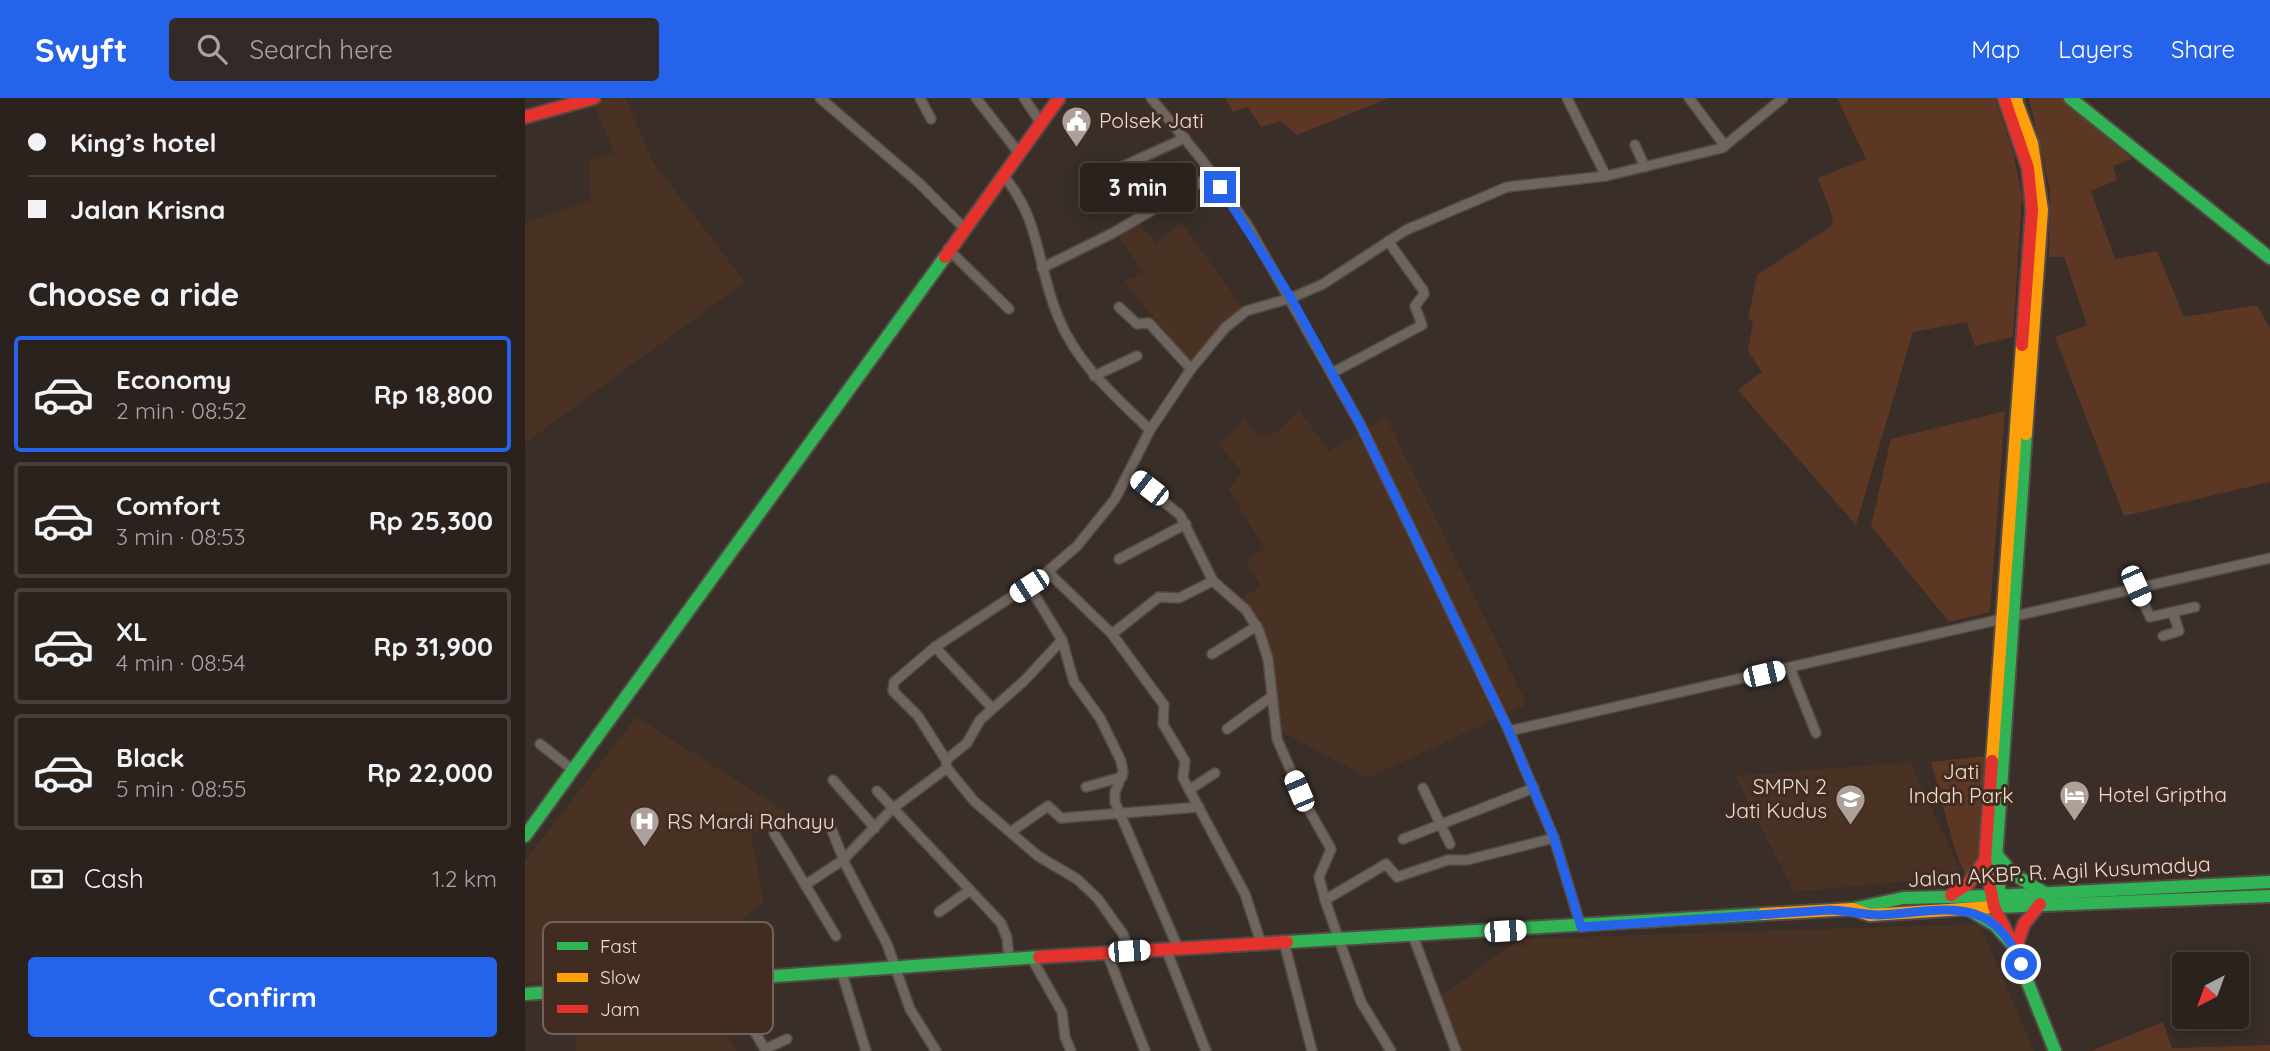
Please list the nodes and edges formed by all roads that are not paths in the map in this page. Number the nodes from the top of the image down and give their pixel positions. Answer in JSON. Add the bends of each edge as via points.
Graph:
{"nodes":[{"id":1,"x":820,"y":98,"type":"edge"},
{"id":2,"x":920,"y":98,"type":"edge"},
{"id":3,"x":976,"y":98,"type":"edge"},
{"id":4,"x":1024,"y":98,"type":"edge"},
{"id":5,"x":1059,"y":98,"type":"edge"},
{"id":6,"x":1151,"y":98,"type":"edge"},
{"id":7,"x":1567,"y":98,"type":"edge"},
{"id":8,"x":1689,"y":98,"type":"edge"},
{"id":9,"x":1783,"y":98,"type":"edge"},
{"id":10,"x":2070,"y":98,"type":"edge"},
{"id":11,"x":2081,"y":98,"type":"edge"},
{"id":12,"x":587,"y":99,"type":"edge"},
{"id":13,"x":2013,"y":99,"type":"edge"},
{"id":14,"x":525,"y":117,"type":"edge"},
{"id":15,"x":931,"y":119,"type":"dead end"},
{"id":16,"x":1041,"y":123,"type":"junction"},
{"id":17,"x":1185,"y":138,"type":"junction"},
{"id":18,"x":1635,"y":145,"type":"dead end"},
{"id":19,"x":1725,"y":146,"type":"junction"},
{"id":20,"x":1019,"y":153,"type":"junction"},
{"id":21,"x":1645,"y":167,"type":"junction"},
{"id":22,"x":1119,"y":168,"type":"dead end"},
{"id":23,"x":1003,"y":175,"type":"junction"},
{"id":24,"x":1213,"y":175,"type":"junction"},
{"id":25,"x":1606,"y":176,"type":"junction"},
{"id":26,"x":1157,"y":177,"type":"dead end"},
{"id":27,"x":1168,"y":199,"type":"junction"},
{"id":28,"x":964,"y":228,"type":"junction"},
{"id":29,"x":1388,"y":241,"type":"junction"},
{"id":30,"x":2270,"y":247,"type":"edge"},
{"id":31,"x":948,"y":249,"type":"junction"},
{"id":32,"x":2270,"y":258,"type":"edge"},
{"id":33,"x":1042,"y":268,"type":"junction"},
{"id":34,"x":1291,"y":298,"type":"junction"},
{"id":35,"x":1119,"y":307,"type":"dead end"},
{"id":36,"x":1009,"y":309,"type":"dead end"},
{"id":37,"x":1137,"y":356,"type":"dead end"},
{"id":38,"x":1191,"y":369,"type":"junction"},
{"id":39,"x":1332,"y":373,"type":"junction"},
{"id":40,"x":1094,"y":376,"type":"junction"},
{"id":41,"x":1150,"y":430,"type":"junction"},
{"id":42,"x":1131,"y":474,"type":"junction"},
{"id":43,"x":1186,"y":524,"type":"junction"},
{"id":44,"x":2270,"y":558,"type":"edge"},
{"id":45,"x":1119,"y":559,"type":"dead end"},
{"id":46,"x":1048,"y":572,"type":"junction"},
{"id":47,"x":1213,"y":581,"type":"junction"},
{"id":48,"x":1029,"y":586,"type":"junction"},
{"id":49,"x":2136,"y":586,"type":"junction"},
{"id":50,"x":2195,"y":607,"type":"dead end"},
{"id":51,"x":2173,"y":613,"type":"junction"},
{"id":52,"x":2007,"y":619,"type":"junction"},
{"id":53,"x":1257,"y":626,"type":"junction"},
{"id":54,"x":1112,"y":634,"type":"junction"},
{"id":55,"x":2163,"y":636,"type":"dead end"},
{"id":56,"x":1062,"y":640,"type":"junction"},
{"id":57,"x":935,"y":647,"type":"junction"},
{"id":58,"x":1212,"y":654,"type":"dead end"},
{"id":59,"x":1790,"y":668,"type":"junction"},
{"id":60,"x":1271,"y":697,"type":"junction"},
{"id":61,"x":992,"y":708,"type":"junction"},
{"id":62,"x":1227,"y":729,"type":"dead end"},
{"id":63,"x":1509,"y":731,"type":"junction"},
{"id":64,"x":1816,"y":733,"type":"dead end"},
{"id":65,"x":540,"y":744,"type":"dead end"},
{"id":66,"x":946,"y":764,"type":"junction"},
{"id":67,"x":573,"y":771,"type":"junction"},
{"id":68,"x":1215,"y":773,"type":"dead end"},
{"id":69,"x":1122,"y":777,"type":"junction"},
{"id":70,"x":833,"y":780,"type":"dead end"},
{"id":71,"x":1087,"y":787,"type":"dead end"},
{"id":72,"x":1423,"y":788,"type":"dead end"},
{"id":73,"x":1534,"y":788,"type":"junction"},
{"id":74,"x":1189,"y":790,"type":"junction"},
{"id":75,"x":877,"y":791,"type":"dead end"},
{"id":76,"x":1199,"y":807,"type":"junction"},
{"id":77,"x":892,"y":809,"type":"junction"},
{"id":78,"x":1119,"y":812,"type":"junction"},
{"id":79,"x":1441,"y":822,"type":"junction"},
{"id":80,"x":831,"y":828,"type":"dead end"},
{"id":81,"x":874,"y":828,"type":"junction"},
{"id":82,"x":1012,"y":831,"type":"junction"},
{"id":83,"x":774,"y":833,"type":"dead end"},
{"id":84,"x":525,"y":836,"type":"edge"},
{"id":85,"x":1554,"y":838,"type":"junction"},
{"id":86,"x":1403,"y":839,"type":"dead end"},
{"id":87,"x":1450,"y":844,"type":"dead end"},
{"id":88,"x":1991,"y":857,"type":"junction"},
{"id":89,"x":843,"y":859,"type":"junction"},
{"id":90,"x":2270,"y":882,"type":"edge"},
{"id":91,"x":805,"y":885,"type":"junction"},
{"id":92,"x":970,"y":890,"type":"junction"},
{"id":93,"x":2270,"y":896,"type":"edge"},
{"id":94,"x":1948,"y":897,"type":"junction"},
{"id":95,"x":2042,"y":898,"type":"junction"},
{"id":96,"x":1325,"y":900,"type":"junction"},
{"id":97,"x":1997,"y":904,"type":"junction"},
{"id":98,"x":1852,"y":909,"type":"junction"},
{"id":99,"x":1967,"y":909,"type":"junction"},
{"id":100,"x":939,"y":912,"type":"dead end"},
{"id":101,"x":1581,"y":927,"type":"junction"},
{"id":102,"x":836,"y":936,"type":"dead end"},
{"id":103,"x":1413,"y":936,"type":"junction"},
{"id":104,"x":1338,"y":939,"type":"junction"},
{"id":105,"x":1283,"y":942,"type":"junction"},
{"id":106,"x":1261,"y":943,"type":"junction"},
{"id":107,"x":1172,"y":948,"type":"junction"},
{"id":108,"x":2015,"y":949,"type":"junction"},
{"id":109,"x":1129,"y":951,"type":"junction"},
{"id":110,"x":1107,"y":953,"type":"junction"},
{"id":111,"x":1031,"y":957,"type":"junction"},
{"id":112,"x":1009,"y":958,"type":"junction"},
{"id":113,"x":893,"y":967,"type":"junction"},
{"id":114,"x":841,"y":971,"type":"junction"},
{"id":115,"x":773,"y":975,"type":"edge"},
{"id":116,"x":543,"y":992,"type":"edge"},
{"id":117,"x":525,"y":994,"type":"edge"},
{"id":118,"x":756,"y":1034,"type":"edge"},
{"id":119,"x":787,"y":1039,"type":"dead end"},
{"id":120,"x":766,"y":1050,"type":"edge"},
{"id":121,"x":866,"y":1051,"type":"edge"},
{"id":122,"x":936,"y":1051,"type":"edge"},
{"id":123,"x":1071,"y":1051,"type":"edge"},
{"id":124,"x":1145,"y":1051,"type":"edge"},
{"id":125,"x":1206,"y":1051,"type":"edge"},
{"id":126,"x":1312,"y":1051,"type":"edge"},
{"id":127,"x":1391,"y":1051,"type":"edge"},
{"id":128,"x":1456,"y":1051,"type":"edge"},
{"id":129,"x":2055,"y":1051,"type":"edge"}],
"edges":[{"from":1,"to":28,"type":"street"},
{"from":2,"to":15,"type":"street"},
{"from":3,"to":20,"type":"street"},
{"from":4,"to":16,"type":"street"},
{"from":5,"to":16,"type":"main road"},
{"from":6,"to":17,"type":"street"},
{"from":7,"to":25,"type":"street"},
{"from":8,"to":19,"type":"street"},
{"from":9,"to":19,"type":"street"},
{"from":10,"to":32,"type":"main road"},
{"from":11,"to":30,"type":"main road"},
{"from":12,"to":14,"type":"main road"},
{"from":13,"to":52,"type":"main road","via":[[2032,143],[2042,210]]},
{"from":16,"to":20,"type":"main road"},
{"from":17,"to":22,"type":"street"},
{"from":17,"to":24,"type":"street"},
{"from":18,"to":21,"type":"street"},
{"from":19,"to":21,"type":"street"},
{"from":20,"to":23,"type":"main road"},
{"from":21,"to":25,"type":"street"},
{"from":23,"to":28,"type":"main road"},
{"from":23,"to":33,"type":"street","via":[[1029,212]]},
{"from":24,"to":27,"type":"street"},
{"from":24,"to":34,"type":"street"},
{"from":25,"to":29,"type":"street","via":[[1507,187]]},
{"from":26,"to":27,"type":"street"},
{"from":27,"to":33,"type":"street"},
{"from":28,"to":31,"type":"main road"},
{"from":29,"to":34,"type":"street","via":[[1331,280]]},
{"from":29,"to":39,"type":"street","via":[[1423,290],[1415,306],[1422,325]]},
{"from":31,"to":36,"type":"street"},
{"from":31,"to":67,"type":"main road"},
{"from":33,"to":40,"type":"street","via":[[1063,327]]},
{"from":34,"to":38,"type":"street","via":[[1257,305],[1238,316]]},
{"from":34,"to":39,"type":"street"},
{"from":35,"to":38,"type":"street","via":[[1137,324],[1149,323]]},
{"from":37,"to":40,"type":"street"},
{"from":38,"to":41,"type":"street"},
{"from":39,"to":63,"type":"street"},
{"from":40,"to":41,"type":"street"},
{"from":41,"to":42,"type":"street"},
{"from":42,"to":43,"type":"street","via":[[1175,509]]},
{"from":42,"to":46,"type":"street","via":[[1098,522]]},
{"from":43,"to":45,"type":"street"},
{"from":43,"to":47,"type":"street"},
{"from":44,"to":49,"type":"street"},
{"from":46,"to":48,"type":"street"},
{"from":46,"to":54,"type":"street"},
{"from":47,"to":53,"type":"street"},
{"from":47,"to":54,"type":"street","via":[[1179,598],[1159,597]]},
{"from":48,"to":56,"type":"street"},
{"from":48,"to":57,"type":"street"},
{"from":49,"to":51,"type":"street","via":[[2150,617]]},
{"from":49,"to":52,"type":"street"},
{"from":50,"to":51,"type":"street"},
{"from":51,"to":55,"type":"street","via":[[2179,631]]},
{"from":52,"to":59,"type":"street"},
{"from":52,"to":88,"type":"main road"},
{"from":53,"to":58,"type":"street"},
{"from":53,"to":60,"type":"street","via":[[1266,649]]},
{"from":54,"to":74,"type":"street","via":[[1164,705],[1163,724],[1183,757],[1183,778]]},
{"from":56,"to":61,"type":"street"},
{"from":56,"to":69,"type":"street","via":[[1074,682],[1100,718],[1121,761]]},
{"from":57,"to":61,"type":"street"},
{"from":57,"to":66,"type":"street","via":[[892,687],[918,716]]},
{"from":59,"to":63,"type":"street"},
{"from":59,"to":64,"type":"street"},
{"from":60,"to":62,"type":"street"},
{"from":60,"to":96,"type":"street","via":[[1281,749],[1331,849],[1319,877]]},
{"from":61,"to":66,"type":"street"},
{"from":63,"to":73,"type":"street"},
{"from":65,"to":67,"type":"street"},
{"from":66,"to":77,"type":"street"},
{"from":66,"to":82,"type":"street","via":[[968,794]]},
{"from":67,"to":84,"type":"main road"},
{"from":68,"to":74,"type":"street"},
{"from":69,"to":71,"type":"street"},
{"from":69,"to":78,"type":"street","via":[[1114,797]]},
{"from":70,"to":81,"type":"street"},
{"from":72,"to":79,"type":"street"},
{"from":73,"to":79,"type":"street"},
{"from":73,"to":85,"type":"street"},
{"from":74,"to":76,"type":"street"},
{"from":75,"to":77,"type":"street"},
{"from":76,"to":78,"type":"street"},
{"from":76,"to":106,"type":"street","via":[[1245,894]]},
{"from":77,"to":81,"type":"street"},
{"from":77,"to":92,"type":"street"},
{"from":78,"to":82,"type":"street","via":[[1061,818],[1048,806]]},
{"from":78,"to":107,"type":"street"},
{"from":79,"to":86,"type":"street"},
{"from":79,"to":87,"type":"street"},
{"from":80,"to":89,"type":"street"},
{"from":81,"to":89,"type":"street"},
{"from":82,"to":109,"type":"street","via":[[1098,899],[1123,934]]},
{"from":83,"to":91,"type":"street"},
{"from":85,"to":96,"type":"street","via":[[1467,860],[1448,860],[1397,877],[1386,864]]},
{"from":85,"to":101,"type":"street"},
{"from":88,"to":94,"type":"main road","via":[[1968,884]]},
{"from":88,"to":95,"type":"main road"},
{"from":88,"to":97,"type":"main road"},
{"from":89,"to":91,"type":"street"},
{"from":89,"to":113,"type":"street","via":[[887,944]]},
{"from":90,"to":95,"type":"main road","name":"Jalan AKBP. R. Agil Kusumadya"},
{"from":91,"to":102,"type":"street"},
{"from":92,"to":100,"type":"street"},
{"from":92,"to":112,"type":"street","via":[[1000,923]]},
{"from":93,"to":95,"type":"main road","name":"Jalan AKBP. R. Agil Kusumadya"},
{"from":94,"to":97,"type":"main road","name":"Jalan AKBP. R. Agil Kusumadya"},
{"from":94,"to":98,"type":"main road","name":"Jalan AKBP. R. Agil Kusumadya","via":[[1873,902]]},
{"from":95,"to":97,"type":"main road","name":"Jalan AKBP. R. Agil Kusumadya"},
{"from":95,"to":108,"type":"main road","via":[[2024,923]]},
{"from":96,"to":104,"type":"street"},
{"from":97,"to":99,"type":"main road","name":"Jalan AKBP. R. Agil Kusumadya"},
{"from":97,"to":108,"type":"main road"},
{"from":98,"to":99,"type":"main road","name":"Jalan AKBP. R. Agil Kusumadya","via":[[1870,915]]},
{"from":98,"to":101,"type":"main road","name":"Jalan AKBP. R. Agil Kusumadya"},
{"from":99,"to":108,"type":"main road","via":[[1995,925]]},
{"from":101,"to":103,"type":"main road","name":"Jalan AKBP. R. Agil Kusumadya"},
{"from":103,"to":104,"type":"main road","name":"Jalan AKBP. R. Agil Kusumadya"},
{"from":103,"to":128,"type":"street"},
{"from":104,"to":105,"type":"main road","name":"Jalan AKBP. R. Agil Kusumadya"},
{"from":104,"to":127,"type":"street","via":[[1366,1014]]},
{"from":105,"to":106,"type":"main road","name":"Jalan AKBP. R. Agil Kusumadya"},
{"from":105,"to":126,"type":"street"},
{"from":106,"to":107,"type":"main road","name":"Jalan AKBP. R. Agil Kusumadya"},
{"from":107,"to":109,"type":"main road","name":"Jalan AKBP. R. Agil Kusumadya"},
{"from":107,"to":125,"type":"street"},
{"from":108,"to":129,"type":"main road"},
{"from":109,"to":110,"type":"main road","name":"Jalan AKBP. R. Agil Kusumadya"},
{"from":110,"to":111,"type":"main road","name":"Jalan AKBP. R. Agil Kusumadya"},
{"from":110,"to":124,"type":"street"},
{"from":111,"to":112,"type":"main road","name":"Jalan AKBP. R. Agil Kusumadya"},
{"from":111,"to":123,"type":"street","via":[[1062,1012]]},
{"from":112,"to":113,"type":"main road","name":"Jalan AKBP. R. Agil Kusumadya"},
{"from":113,"to":114,"type":"main road","name":"Jalan AKBP. R. Agil Kusumadya"},
{"from":113,"to":122,"type":"street","via":[[910,1009]]},
{"from":114,"to":115,"type":"main road","name":"Jalan AKBP. R. Agil Kusumadya"},
{"from":114,"to":121,"type":"street"},
{"from":116,"to":117,"type":"main road","name":"Jalan AKBP. R. Agil Kusumadya"},
{"from":118,"to":120,"type":"street"},
{"from":119,"to":120,"type":"street"}]}
